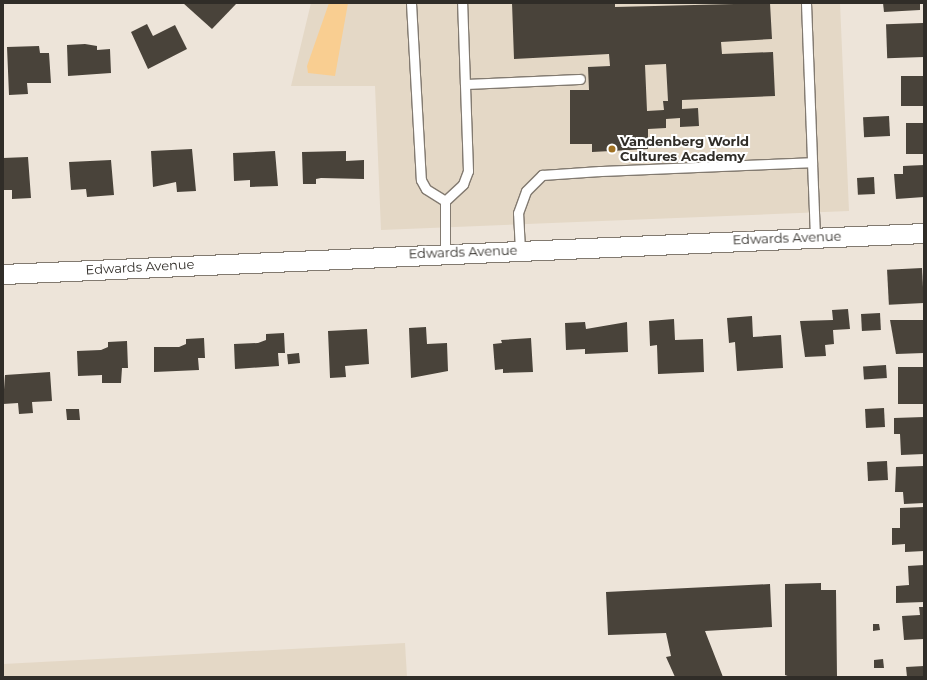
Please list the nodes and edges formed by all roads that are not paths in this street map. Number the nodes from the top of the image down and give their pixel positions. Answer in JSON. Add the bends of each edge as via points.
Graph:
{"nodes":[{"id":1,"x":411,"y":3,"type":"edge"},
{"id":2,"x":462,"y":3,"type":"edge"},
{"id":3,"x":806,"y":3,"type":"edge"},
{"id":4,"x":580,"y":79,"type":"dead end"},
{"id":5,"x":465,"y":84,"type":"junction"},
{"id":6,"x":812,"y":162,"type":"junction"},
{"id":7,"x":445,"y":201,"type":"junction"},
{"id":8,"x":924,"y":232,"type":"edge"},
{"id":9,"x":815,"y":237,"type":"junction"},
{"id":10,"x":520,"y":250,"type":"junction"},
{"id":11,"x":446,"y":253,"type":"junction"},
{"id":12,"x":3,"y":274,"type":"edge"}],
"edges":[{"from":1,"to":7,"type":"lane","via":[[421,180],[426,189]]},
{"from":2,"to":5,"type":"lane"},
{"from":3,"to":6,"type":"lane"},
{"from":4,"to":5,"type":"lane"},
{"from":5,"to":7,"type":"lane","via":[[468,171],[463,184]]},
{"from":6,"to":9,"type":"lane"},
{"from":6,"to":10,"type":"lane","via":[[542,175],[526,191],[518,213]]},
{"from":7,"to":11,"type":"lane"},
{"from":8,"to":9,"type":"street","name":"Edwards Avenue"},
{"from":9,"to":10,"type":"street","name":"Edwards Avenue"},
{"from":10,"to":11,"type":"street","name":"Edwards Avenue"},
{"from":11,"to":12,"type":"street","name":"Edwards Avenue"}]}
